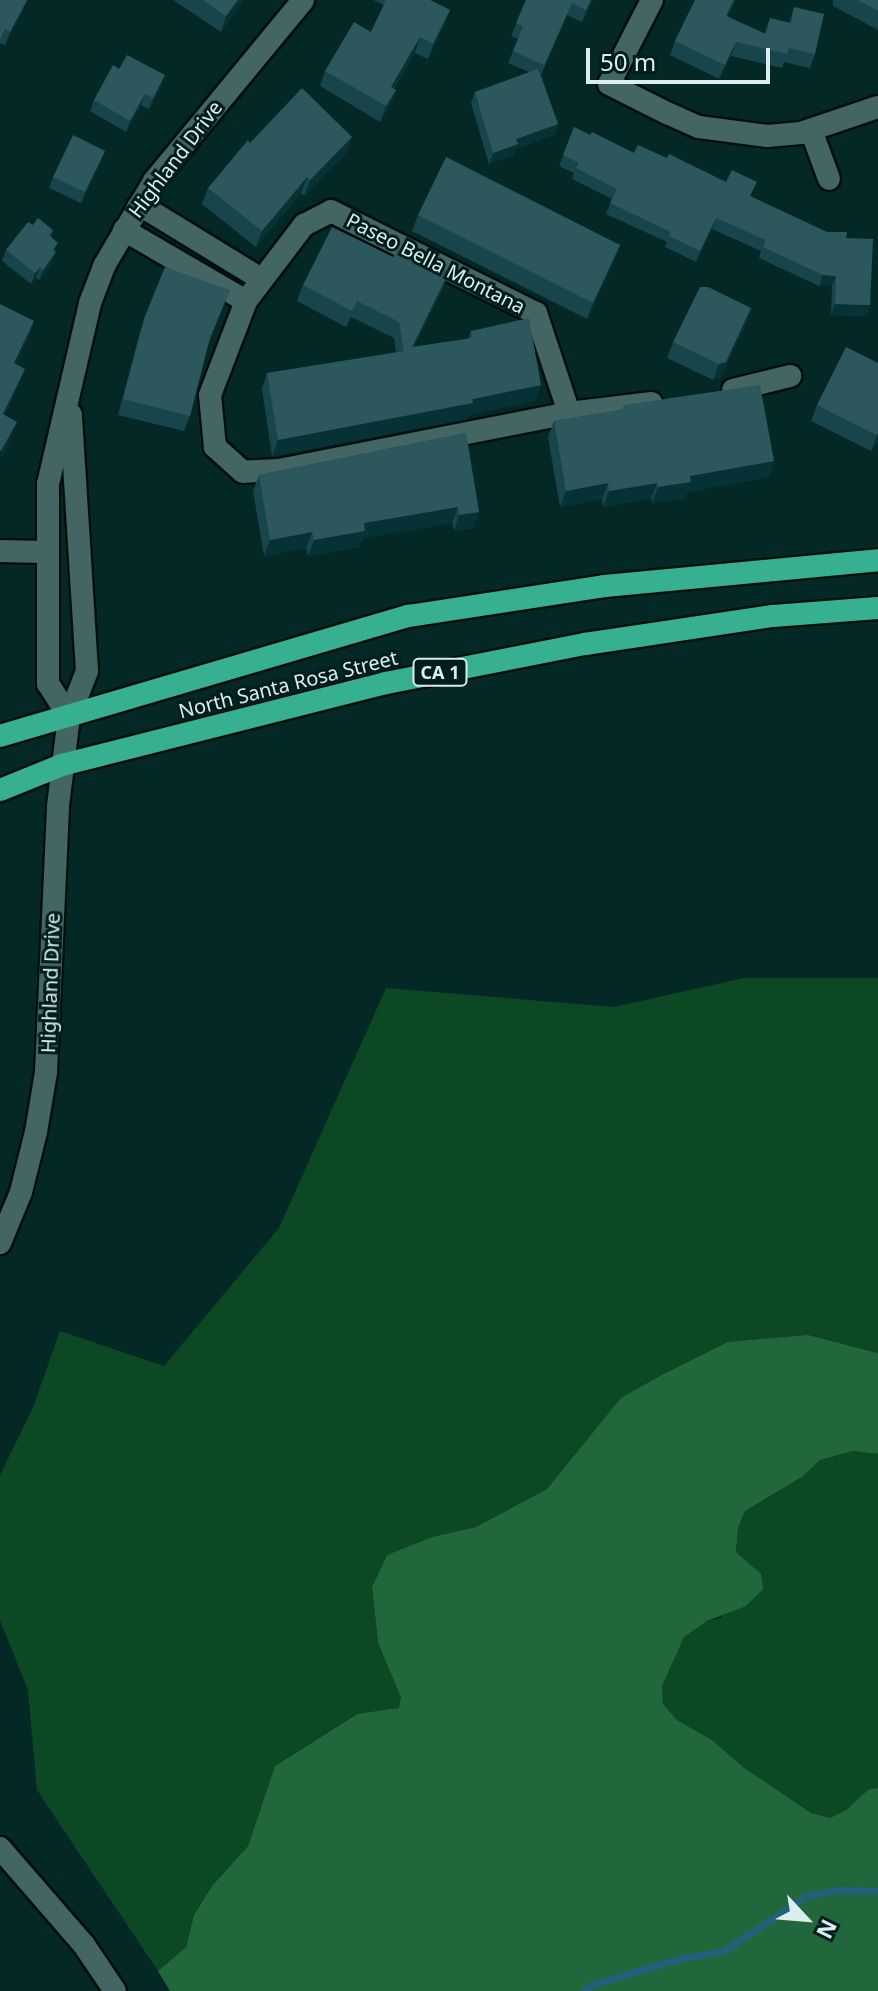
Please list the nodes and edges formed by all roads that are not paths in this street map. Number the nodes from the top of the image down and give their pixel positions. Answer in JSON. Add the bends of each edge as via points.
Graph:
{"nodes":[{"id":1,"x":303,"y":0,"type":"edge"},
{"id":2,"x":652,"y":0,"type":"edge"},
{"id":3,"x":878,"y":107,"type":"edge"},
{"id":4,"x":811,"y":130,"type":"junction"},
{"id":5,"x":829,"y":179,"type":"dead end"},
{"id":6,"x":138,"y":207,"type":"junction"},
{"id":7,"x":124,"y":230,"type":"junction"},
{"id":8,"x":261,"y":279,"type":"junction"},
{"id":9,"x":246,"y":301,"type":"junction"},
{"id":10,"x":790,"y":376,"type":"dead end"},
{"id":11,"x":70,"y":384,"type":"junction"},
{"id":12,"x":709,"y":395,"type":"edge"},
{"id":13,"x":667,"y":400,"type":"edge"},
{"id":14,"x":569,"y":413,"type":"junction"},
{"id":15,"x":0,"y":551,"type":"edge"},
{"id":16,"x":47,"y":552,"type":"junction"},
{"id":17,"x":878,"y":560,"type":"edge"},
{"id":18,"x":878,"y":608,"type":"edge"},
{"id":19,"x":69,"y":717,"type":"junction"},
{"id":20,"x":0,"y":736,"type":"edge"},
{"id":21,"x":62,"y":765,"type":"junction"},
{"id":22,"x":0,"y":790,"type":"edge"},
{"id":23,"x":0,"y":1243,"type":"edge"},
{"id":24,"x":0,"y":1848,"type":"edge"},
{"id":25,"x":115,"y":1991,"type":"edge"}],
"edges":[{"from":1,"to":6,"type":"street","name":"Highland Drive","via":[[216,102]]},
{"from":2,"to":4,"type":"street","via":[[609,84],[710,129],[767,136]]},
{"from":3,"to":4,"type":"street"},
{"from":4,"to":5,"type":"street"},
{"from":6,"to":7,"type":"street","name":"Highland Drive"},
{"from":6,"to":8,"type":"street"},
{"from":7,"to":9,"type":"street"},
{"from":7,"to":11,"type":"street","name":"Highland Drive","via":[[90,303]]},
{"from":8,"to":9,"type":"street","name":"Paseo Bella Montana"},
{"from":8,"to":14,"type":"street","name":"Paseo Bella Montana","via":[[304,225],[331,211],[536,313]]},
{"from":9,"to":14,"type":"street","name":"Paseo Bella Montana","via":[[210,395],[215,447],[243,472],[278,470]]},
{"from":10,"to":12,"type":"street"},
{"from":11,"to":16,"type":"street","name":"Highland Drive","via":[[48,484]]},
{"from":11,"to":19,"type":"street","name":"Highland Drive","via":[[87,671]]},
{"from":13,"to":14,"type":"street","name":"Paseo Bella Montana"},
{"from":15,"to":16,"type":"street"},
{"from":16,"to":19,"type":"street","name":"Highland Drive","via":[[48,684]]},
{"from":17,"to":19,"type":"highway","name":"North Santa Rosa Street","via":[[605,586],[409,616]]},
{"from":18,"to":21,"type":"highway","name":"North Santa Rosa Street","number":"CA 1","via":[[773,616],[585,644],[386,683]]},
{"from":19,"to":20,"type":"highway","name":"North Santa Rosa Street"},
{"from":19,"to":21,"type":"street","name":"Highland Drive"},
{"from":21,"to":22,"type":"highway","name":"North Santa Rosa Street","number":"CA 1"},
{"from":21,"to":23,"type":"street","name":"Highland Drive","via":[[46,1072],[21,1192]]},
{"from":24,"to":25,"type":"street","via":[[84,1945]]}]}
